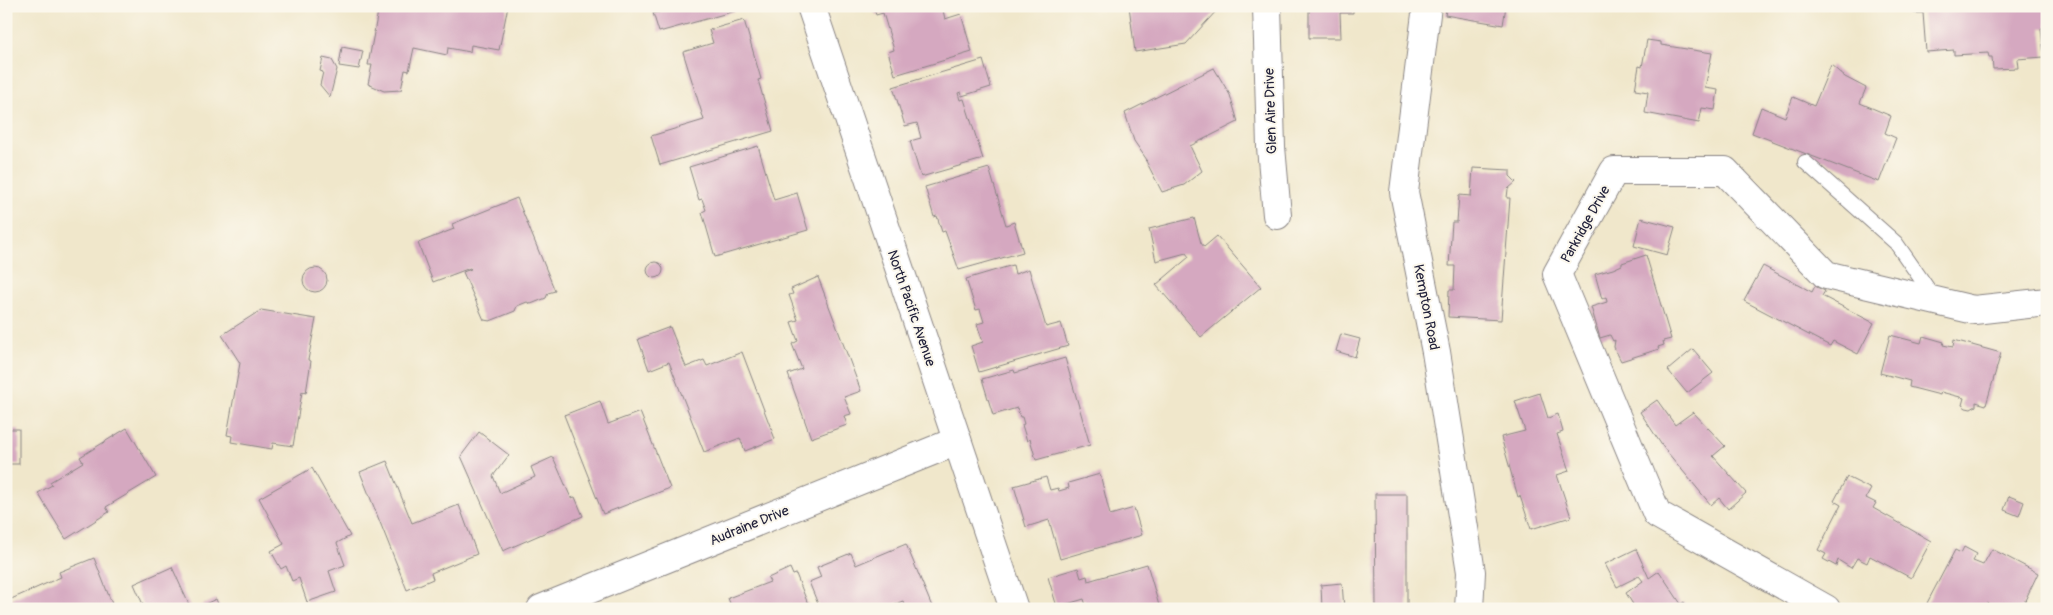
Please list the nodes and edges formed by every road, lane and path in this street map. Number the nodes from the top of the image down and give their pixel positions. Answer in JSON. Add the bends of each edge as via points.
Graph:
{"nodes":[{"id":1,"x":811,"y":6,"type":"edge"},
{"id":2,"x":1267,"y":6,"type":"edge"},
{"id":3,"x":1427,"y":6,"type":"edge"},
{"id":4,"x":1805,"y":162,"type":"dead end"},
{"id":5,"x":1277,"y":215,"type":"dead end"},
{"id":6,"x":1937,"y":301,"type":"junction"},
{"id":7,"x":2047,"y":302,"type":"edge"},
{"id":8,"x":957,"y":441,"type":"junction"},
{"id":9,"x":541,"y":609,"type":"edge"},
{"id":10,"x":1014,"y":609,"type":"edge"},
{"id":11,"x":1469,"y":609,"type":"edge"},
{"id":12,"x":1826,"y":609,"type":"edge"}],
"edges":[{"from":1,"to":8,"type":"street","name":"North Pacific Avenue"},
{"from":2,"to":5,"type":"street","name":"Glen Aire Drive","via":[[1271,147]]},
{"from":3,"to":11,"type":"street","name":"Kempton Road","via":[[1404,192],[1436,352],[1471,572]]},
{"from":4,"to":6,"type":"lane","via":[[1896,243]]},
{"from":6,"to":7,"type":"street","name":"Parkridge Drive","via":[[1974,310]]},
{"from":6,"to":12,"type":"street","name":"Parkridge Drive","via":[[1826,275],[1725,172],[1614,171],[1557,274],[1657,514]]},
{"from":8,"to":9,"type":"street","name":"Audraine Drive"},
{"from":8,"to":10,"type":"street","name":"North Pacific Avenue"}]}
